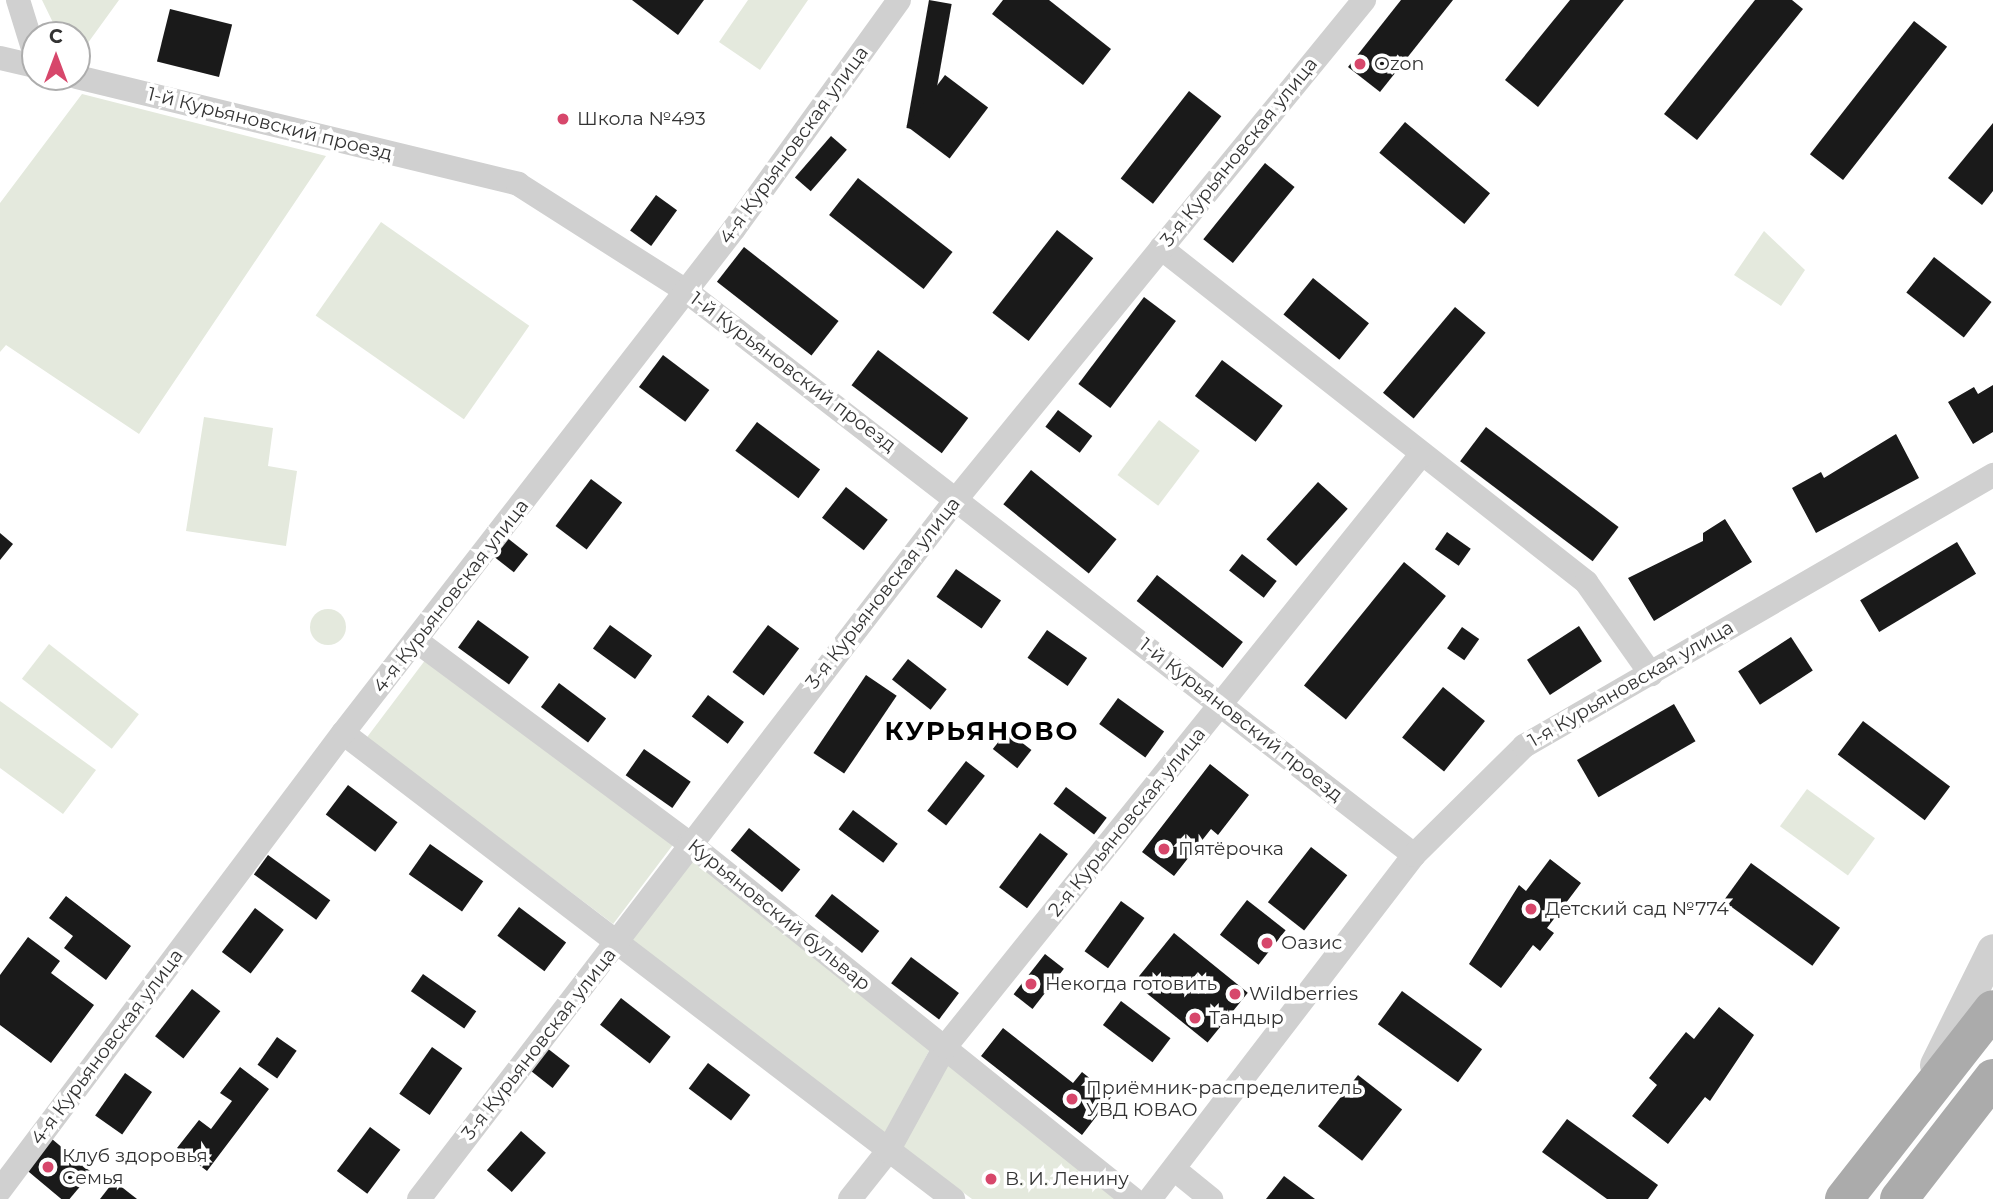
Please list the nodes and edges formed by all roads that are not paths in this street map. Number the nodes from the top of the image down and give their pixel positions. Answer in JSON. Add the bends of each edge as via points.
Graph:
{"nodes":[{"id":1,"x":18,"y":0,"type":"edge"},
{"id":2,"x":900,"y":0,"type":"edge"},
{"id":3,"x":1364,"y":0,"type":"edge"},
{"id":4,"x":24,"y":21,"type":"edge"},
{"id":5,"x":0,"y":58,"type":"edge"},
{"id":6,"x":21,"y":63,"type":"edge"},
{"id":7,"x":91,"y":80,"type":"edge"},
{"id":8,"x":1161,"y":248,"type":"junction"},
{"id":9,"x":686,"y":290,"type":"junction"},
{"id":10,"x":1420,"y":456,"type":"junction"},
{"id":11,"x":1993,"y":475,"type":"edge"},
{"id":12,"x":958,"y":497,"type":"junction"},
{"id":13,"x":418,"y":642,"type":"junction"},
{"id":14,"x":1651,"y":674,"type":"junction"},
{"id":15,"x":1222,"y":705,"type":"junction"},
{"id":16,"x":343,"y":733,"type":"junction"},
{"id":17,"x":689,"y":843,"type":"junction"},
{"id":18,"x":1414,"y":855,"type":"junction"},
{"id":19,"x":615,"y":946,"type":"junction"},
{"id":20,"x":1993,"y":950,"type":"edge"},
{"id":21,"x":1993,"y":1009,"type":"edge"},
{"id":22,"x":945,"y":1047,"type":"junction"},
{"id":23,"x":1993,"y":1078,"type":"edge"},
{"id":24,"x":1993,"y":1095,"type":"edge"},
{"id":25,"x":1914,"y":1110,"type":"junction"},
{"id":26,"x":1949,"y":1135,"type":"junction"},
{"id":27,"x":888,"y":1151,"type":"junction"},
{"id":28,"x":1174,"y":1169,"type":"junction"},
{"id":29,"x":0,"y":1190,"type":"edge"},
{"id":30,"x":419,"y":1199,"type":"edge"},
{"id":31,"x":850,"y":1199,"type":"edge"},
{"id":32,"x":953,"y":1199,"type":"edge"},
{"id":33,"x":1133,"y":1199,"type":"edge"},
{"id":34,"x":1150,"y":1199,"type":"edge"},
{"id":35,"x":1211,"y":1199,"type":"edge"},
{"id":36,"x":1844,"y":1199,"type":"edge"},
{"id":37,"x":1899,"y":1199,"type":"edge"}],
"edges":[{"from":1,"to":4,"type":"street"},
{"from":2,"to":9,"type":"street","name":"4-я Курьяновская улица"},
{"from":3,"to":8,"type":"street","name":"3-я Курьяновская улица"},
{"from":5,"to":6,"type":"street"},
{"from":7,"to":9,"type":"street","name":"1-й Курьяновский проезд","via":[[518,184]]},
{"from":8,"to":10,"type":"street"},
{"from":8,"to":12,"type":"street","name":"3-я Курьяновская улица"},
{"from":9,"to":12,"type":"street","name":"1-й Курьяновский проезд"},
{"from":9,"to":13,"type":"street","name":"4-я Курьяновская улица"},
{"from":10,"to":14,"type":"street","via":[[1586,582]]},
{"from":10,"to":15,"type":"street","name":"2-я Курьяновская улица"},
{"from":11,"to":14,"type":"street","name":"1-я Курьяновская улица"},
{"from":12,"to":15,"type":"street","name":"1-й Курьяновский проезд"},
{"from":12,"to":17,"type":"street","name":"3-я Курьяновская улица"},
{"from":13,"to":16,"type":"street","name":"4-я Курьяновская улица"},
{"from":13,"to":17,"type":"street","name":"Курьяновский бульвар"},
{"from":14,"to":18,"type":"street","name":"1-я Курьяновская улица","via":[[1524,746]]},
{"from":15,"to":18,"type":"street","name":"1-й Курьяновский проезд"},
{"from":15,"to":22,"type":"street","name":"2-я Курьяновская улица"},
{"from":16,"to":19,"type":"street"},
{"from":16,"to":29,"type":"street","name":"4-я Курьяновская улица"},
{"from":17,"to":19,"type":"street","name":"3-я Курьяновская улица"},
{"from":17,"to":22,"type":"street","name":"Курьяновский бульвар"},
{"from":18,"to":28,"type":"street","name":"1-я Курьяновская улица"},
{"from":19,"to":27,"type":"street"},
{"from":19,"to":30,"type":"street","name":"3-я Курьяновская улица"},
{"from":20,"to":25,"type":"street"},
{"from":21,"to":25,"type":"main road"},
{"from":22,"to":27,"type":"street","name":"2-я Курьяновская улица"},
{"from":22,"to":33,"type":"street","name":"Курьяновский бульвар"},
{"from":23,"to":26,"type":"main road"},
{"from":24,"to":26,"type":"street"},
{"from":25,"to":36,"type":"main road"},
{"from":26,"to":37,"type":"main road"},
{"from":27,"to":31,"type":"street","name":"2-я Курьяновская улица"},
{"from":27,"to":32,"type":"street"},
{"from":28,"to":34,"type":"street","name":"1-я Курьяновская улица"},
{"from":28,"to":35,"type":"street"}]}
